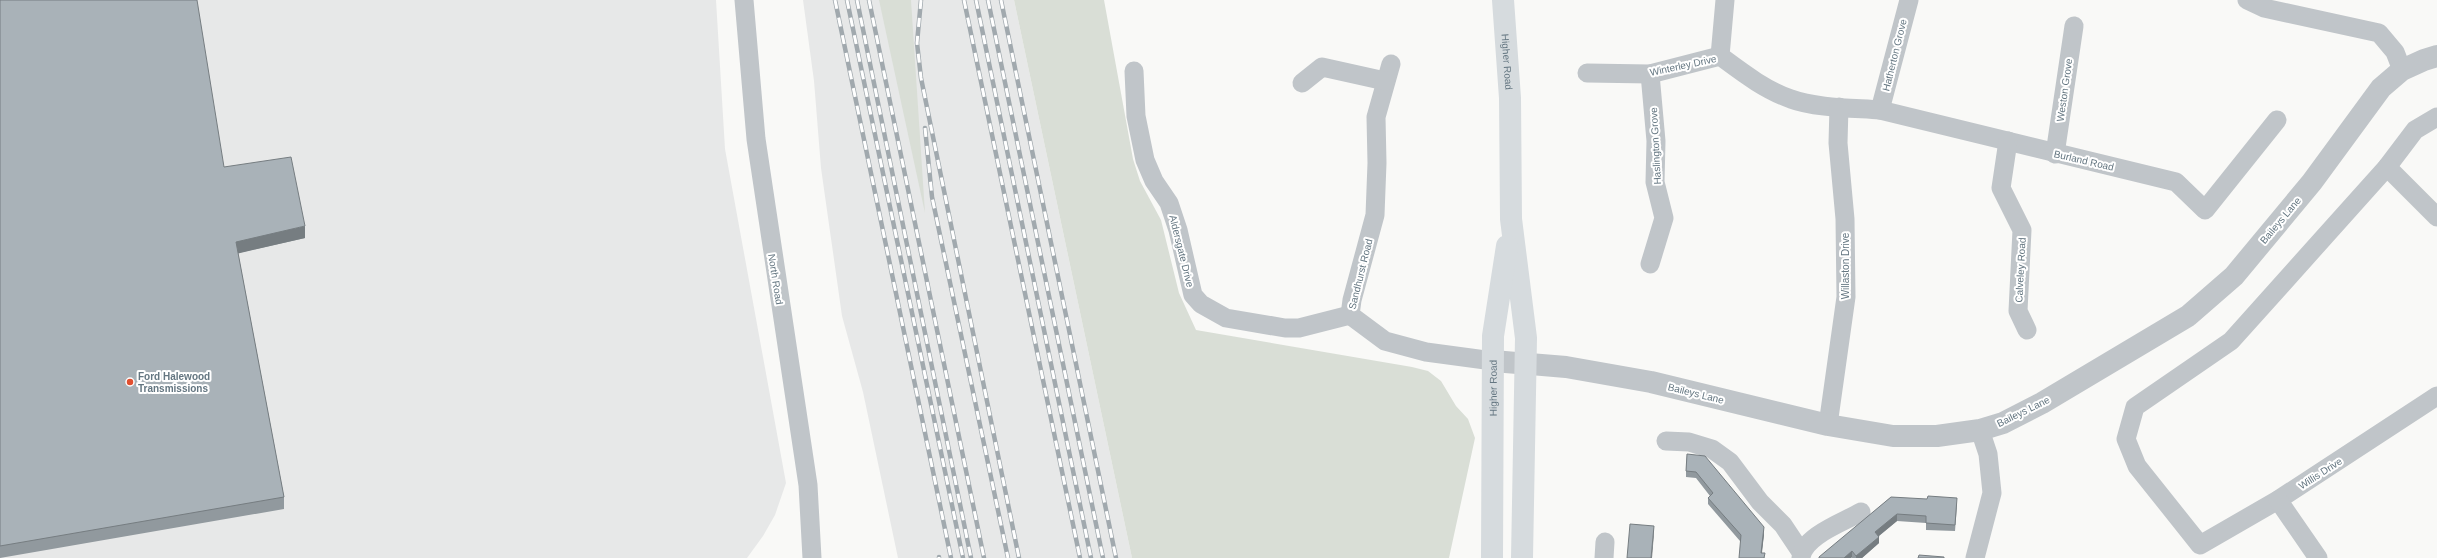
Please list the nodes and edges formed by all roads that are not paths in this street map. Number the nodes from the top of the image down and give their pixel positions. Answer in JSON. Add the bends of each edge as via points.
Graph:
{"nodes":[{"id":1,"x":744,"y":0,"type":"edge"},
{"id":2,"x":1503,"y":0,"type":"edge"},
{"id":3,"x":1725,"y":0,"type":"edge"},
{"id":4,"x":1908,"y":0,"type":"edge"},
{"id":5,"x":2247,"y":0,"type":"edge"},
{"id":6,"x":2074,"y":26,"type":"dead end"},
{"id":7,"x":1720,"y":56,"type":"junction"},
{"id":8,"x":2437,"y":56,"type":"edge"},
{"id":9,"x":2402,"y":70,"type":"junction"},
{"id":10,"x":1134,"y":71,"type":"dead end"},
{"id":11,"x":1587,"y":73,"type":"dead end"},
{"id":12,"x":1650,"y":74,"type":"junction"},
{"id":13,"x":1302,"y":83,"type":"dead end"},
{"id":14,"x":1839,"y":107,"type":"junction"},
{"id":15,"x":1880,"y":110,"type":"junction"},
{"id":16,"x":2437,"y":117,"type":"edge"},
{"id":17,"x":2277,"y":120,"type":"dead end"},
{"id":18,"x":2008,"y":141,"type":"junction"},
{"id":19,"x":2055,"y":154,"type":"junction"},
{"id":20,"x":2387,"y":167,"type":"junction"},
{"id":21,"x":2437,"y":217,"type":"edge"},
{"id":22,"x":1511,"y":219,"type":"junction"},
{"id":23,"x":1650,"y":264,"type":"dead end"},
{"id":24,"x":1350,"y":315,"type":"junction"},
{"id":25,"x":2027,"y":330,"type":"dead end"},
{"id":26,"x":1493,"y":361,"type":"junction"},
{"id":27,"x":1526,"y":364,"type":"junction"},
{"id":28,"x":2437,"y":396,"type":"edge"},
{"id":29,"x":1828,"y":424,"type":"junction"},
{"id":30,"x":1980,"y":430,"type":"junction"},
{"id":31,"x":1666,"y":440,"type":"dead end"},
{"id":32,"x":2278,"y":500,"type":"junction"},
{"id":33,"x":1861,"y":512,"type":"dead end"},
{"id":34,"x":1801,"y":555,"type":"edge"},
{"id":35,"x":812,"y":558,"type":"edge"},
{"id":36,"x":1492,"y":558,"type":"edge"},
{"id":37,"x":1522,"y":558,"type":"edge"},
{"id":38,"x":1975,"y":558,"type":"edge"},
{"id":39,"x":2318,"y":558,"type":"edge"}],
"edges":[{"from":1,"to":35,"type":"street","name":"North Road","via":[[758,154],[807,478]]},
{"from":2,"to":22,"type":"highway","name":"Higher Road","via":[[1510,98]]},
{"from":3,"to":7,"type":"street"},
{"from":4,"to":15,"type":"street","name":"Hatherton Grove"},
{"from":5,"to":9,"type":"street","via":[[2264,8],[2379,33],[2395,52]]},
{"from":6,"to":19,"type":"street","name":"Weston Grove"},
{"from":7,"to":12,"type":"street","name":"Winterley Drive"},
{"from":7,"to":14,"type":"street","name":"Winterley Drive","via":[[1759,84],[1792,100]]},
{"from":8,"to":9,"type":"street","name":"Baileys Lane"},
{"from":9,"to":30,"type":"street","name":"Baileys Lane","via":[[2381,88],[2312,182],[2234,276],[2188,316],[2042,403],[2003,423]]},
{"from":10,"to":24,"type":"street","name":"Aldersgate Drive","via":[[1136,116],[1145,160],[1154,181],[1169,204],[1178,230],[1193,295],[1200,304],[1226,318],[1285,328],[1299,328]]},
{"from":11,"to":12,"type":"street","name":"Winterley Drive"},
{"from":12,"to":23,"type":"street","name":"Haslington Grove","via":[[1656,141],[1655,182],[1664,218]]},
{"from":13,"to":24,"type":"street","name":"Sandhurst Road","via":[[1322,67],[1388,73],[1376,117],[1378,163],[1375,215]]},
{"from":14,"to":15,"type":"street","name":"Burland Road"},
{"from":14,"to":29,"type":"street","name":"Willaston Drive","via":[[1838,143],[1845,219],[1846,298]]},
{"from":15,"to":18,"type":"street","name":"Burland Road"},
{"from":16,"to":20,"type":"street","via":[[2416,130]]},
{"from":17,"to":19,"type":"street","name":"Burland Road","via":[[2205,210],[2176,182]]},
{"from":18,"to":19,"type":"street","name":"Burland Road"},
{"from":18,"to":25,"type":"street","name":"Calveley Road","via":[[2001,188],[2022,230],[2018,311]]},
{"from":20,"to":21,"type":"street"},
{"from":20,"to":32,"type":"street","name":"Willis Drive","via":[[2231,341],[2135,407],[2126,439],[2137,466],[2200,545]]},
{"from":22,"to":26,"type":"highway","name":"Higher Road","via":[[1493,336]]},
{"from":22,"to":27,"type":"highway","name":"Higher Road","via":[[1526,338]]},
{"from":24,"to":26,"type":"street","name":"Sandhurst Road","via":[[1385,341],[1426,352]]},
{"from":26,"to":27,"type":"street","name":"Baileys Lane"},
{"from":26,"to":36,"type":"highway","name":"Higher Road"},
{"from":27,"to":29,"type":"street","name":"Baileys Lane","via":[[1566,367],[1651,382]]},
{"from":27,"to":37,"type":"highway","name":"Higher Road"},
{"from":28,"to":32,"type":"street","name":"Willis Drive"},
{"from":29,"to":30,"type":"street","name":"Baileys Lane","via":[[1893,436],[1937,436]]},
{"from":30,"to":38,"type":"street","via":[[1988,454],[1992,493]]},
{"from":31,"to":34,"type":"street","via":[[1689,442],[1712,449],[1730,462],[1760,502],[1783,525]]},
{"from":32,"to":39,"type":"street"},
{"from":33,"to":34,"type":"street","via":[[1821,532]]}]}
